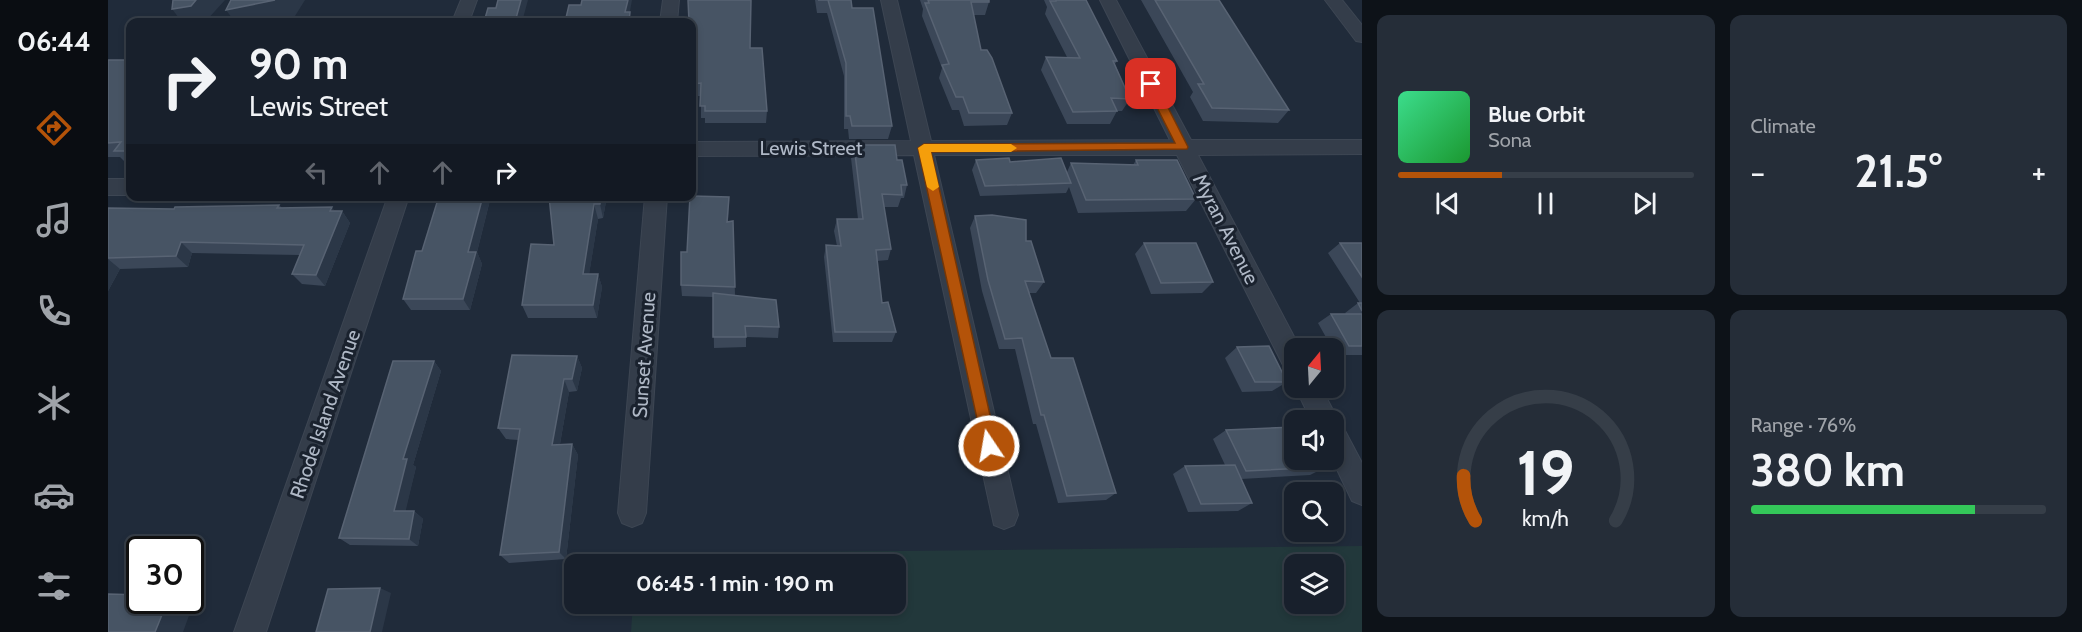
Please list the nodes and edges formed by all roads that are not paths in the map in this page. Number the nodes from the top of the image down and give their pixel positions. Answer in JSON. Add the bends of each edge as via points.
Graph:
{"nodes":[{"id":1,"x":469,"y":0,"type":"edge"},
{"id":2,"x":671,"y":0,"type":"edge"},
{"id":3,"x":889,"y":0,"type":"edge"},
{"id":4,"x":1108,"y":0,"type":"edge"},
{"id":5,"x":1333,"y":0,"type":"edge"},
{"id":6,"x":462,"y":18,"type":"edge"},
{"id":7,"x":669,"y":18,"type":"edge"},
{"id":8,"x":1362,"y":37,"type":"edge"},
{"id":9,"x":1183,"y":147,"type":"junction"},
{"id":10,"x":1362,"y":147,"type":"edge"},
{"id":11,"x":924,"y":148,"type":"junction"},
{"id":12,"x":696,"y":149,"type":"edge"},
{"id":13,"x":108,"y":187,"type":"edge"},
{"id":14,"x":126,"y":187,"type":"edge"},
{"id":15,"x":397,"y":201,"type":"edge"},
{"id":16,"x":656,"y":201,"type":"edge"},
{"id":17,"x":1284,"y":342,"type":"edge"},
{"id":18,"x":1344,"y":456,"type":"edge"},
{"id":19,"x":1362,"y":491,"type":"edge"},
{"id":20,"x":632,"y":513,"type":"dead end"},
{"id":21,"x":1004,"y":515,"type":"dead end"},
{"id":22,"x":250,"y":632,"type":"edge"}],
"edges":[{"from":1,"to":6,"type":"street"},
{"from":2,"to":7,"type":"street"},
{"from":3,"to":11,"type":"street"},
{"from":4,"to":9,"type":"street","name":"Myran Avenue"},
{"from":5,"to":8,"type":"street"},
{"from":9,"to":10,"type":"street","name":"Lewis Street"},
{"from":9,"to":11,"type":"street","name":"Lewis Street"},
{"from":9,"to":17,"type":"street","name":"Myran Avenue"},
{"from":11,"to":12,"type":"street","name":"Lewis Street"},
{"from":11,"to":21,"type":"street"},
{"from":13,"to":14,"type":"street"},
{"from":15,"to":22,"type":"street","name":"Rhode Island Avenue"},
{"from":16,"to":20,"type":"street","name":"Sunset Avenue"},
{"from":18,"to":19,"type":"street"}]}
